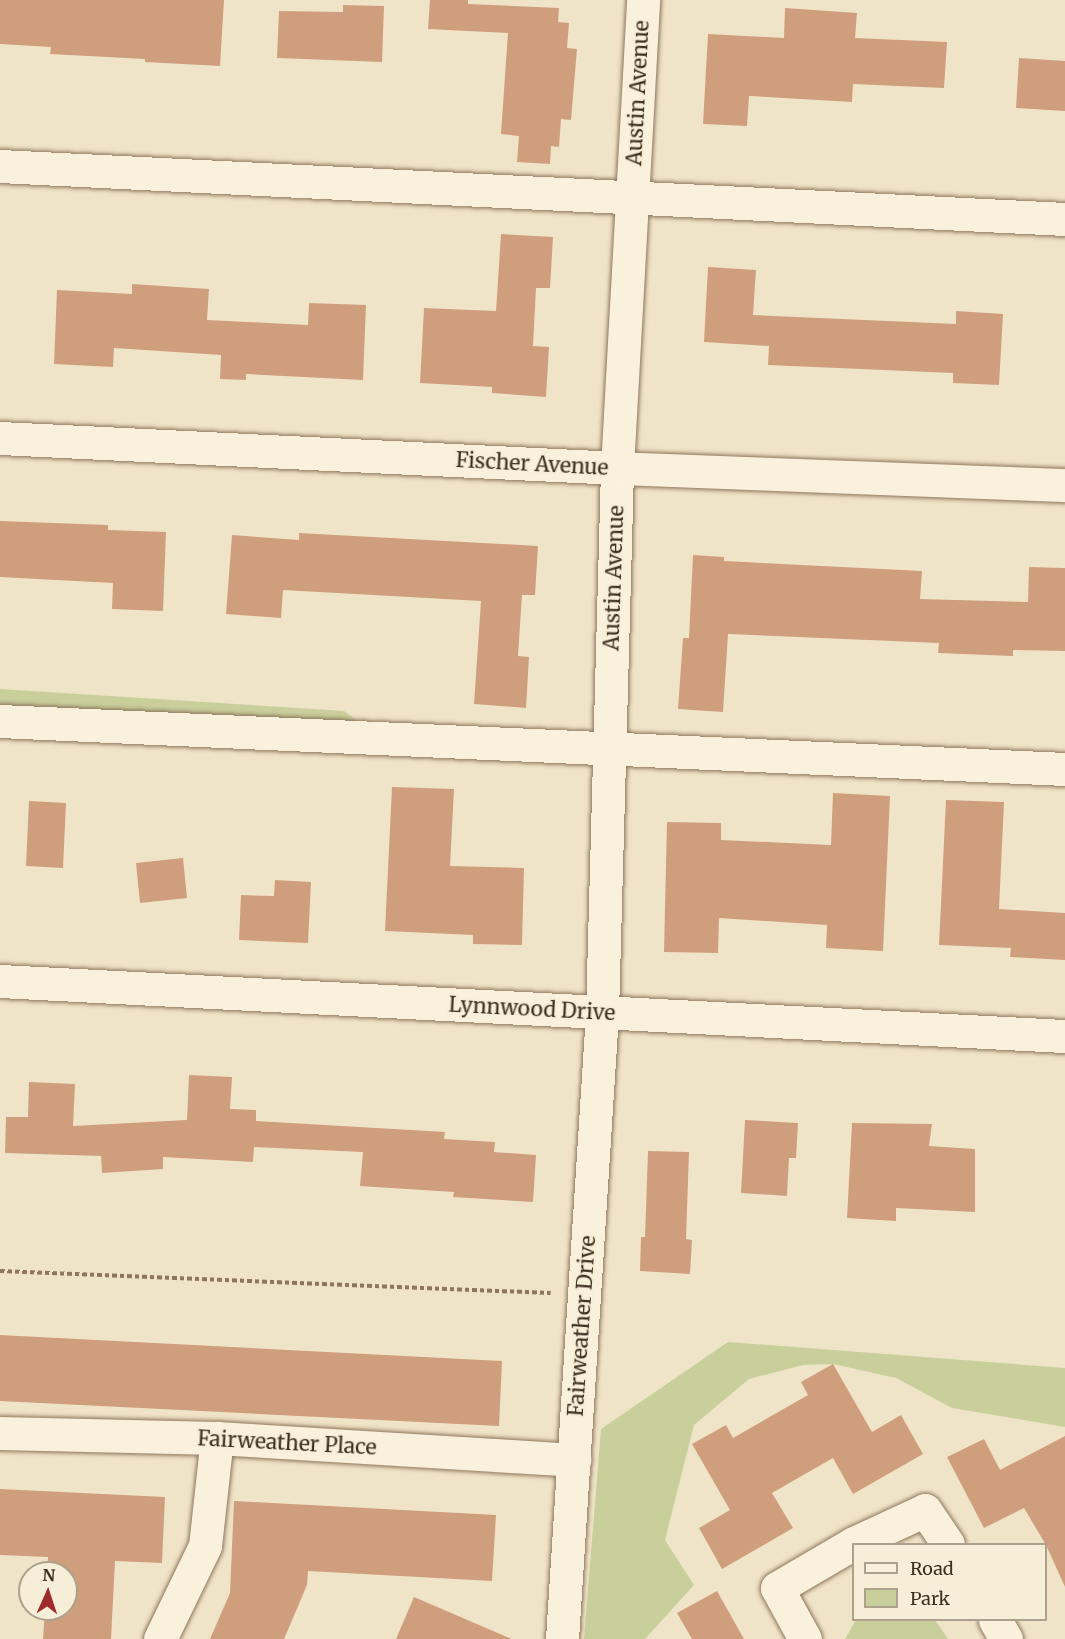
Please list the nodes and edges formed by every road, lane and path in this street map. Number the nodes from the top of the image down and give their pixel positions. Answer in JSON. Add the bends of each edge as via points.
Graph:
{"nodes":[{"id":1,"x":643,"y":0,"type":"edge"},
{"id":2,"x":0,"y":166,"type":"edge"},
{"id":3,"x":632,"y":198,"type":"junction"},
{"id":4,"x":1065,"y":219,"type":"edge"},
{"id":5,"x":0,"y":438,"type":"edge"},
{"id":6,"x":617,"y":468,"type":"junction"},
{"id":7,"x":1065,"y":485,"type":"edge"},
{"id":8,"x":0,"y":721,"type":"edge"},
{"id":9,"x":609,"y":749,"type":"junction"},
{"id":10,"x":1065,"y":769,"type":"edge"},
{"id":11,"x":0,"y":981,"type":"edge"},
{"id":12,"x":602,"y":1013,"type":"junction"},
{"id":13,"x":1065,"y":1036,"type":"edge"},
{"id":14,"x":0,"y":1271,"type":"edge"},
{"id":15,"x":585,"y":1295,"type":"junction"},
{"id":16,"x":0,"y":1433,"type":"edge"},
{"id":17,"x":217,"y":1438,"type":"junction"},
{"id":18,"x":574,"y":1460,"type":"junction"},
{"id":19,"x":854,"y":1543,"type":"edge"},
{"id":20,"x":947,"y":1543,"type":"edge"},
{"id":21,"x":852,"y":1544,"type":"edge"},
{"id":22,"x":996,"y":1621,"type":"edge"},
{"id":23,"x":160,"y":1639,"type":"edge"},
{"id":24,"x":562,"y":1639,"type":"edge"},
{"id":25,"x":805,"y":1639,"type":"edge"},
{"id":26,"x":1006,"y":1639,"type":"edge"}],
"edges":[{"from":1,"to":3,"type":"street","name":"Austin Avenue"},
{"from":2,"to":3,"type":"street"},
{"from":3,"to":4,"type":"street"},
{"from":3,"to":6,"type":"street","name":"Austin Avenue"},
{"from":5,"to":6,"type":"street","name":"Fischer Avenue"},
{"from":6,"to":7,"type":"street","name":"Fischer Avenue"},
{"from":6,"to":9,"type":"street","name":"Austin Avenue"},
{"from":8,"to":9,"type":"street"},
{"from":9,"to":10,"type":"street"},
{"from":9,"to":12,"type":"street","name":"Austin Avenue"},
{"from":11,"to":12,"type":"street","name":"Lynnwood Drive"},
{"from":12,"to":13,"type":"street","name":"Lynnwood Drive"},
{"from":12,"to":15,"type":"street","name":"Fairweather Drive"},
{"from":14,"to":15,"type":"path"},
{"from":15,"to":18,"type":"street","name":"Fairweather Drive"},
{"from":16,"to":17,"type":"street","name":"Fairweather Place"},
{"from":17,"to":18,"type":"street","name":"Fairweather Place"},
{"from":17,"to":23,"type":"street","via":[[205,1546]]},
{"from":18,"to":24,"type":"street","name":"Fairweather Drive"},
{"from":19,"to":20,"type":"street","via":[[925,1510]]},
{"from":21,"to":25,"type":"street","via":[[777,1588]]},
{"from":22,"to":26,"type":"street"}]}
